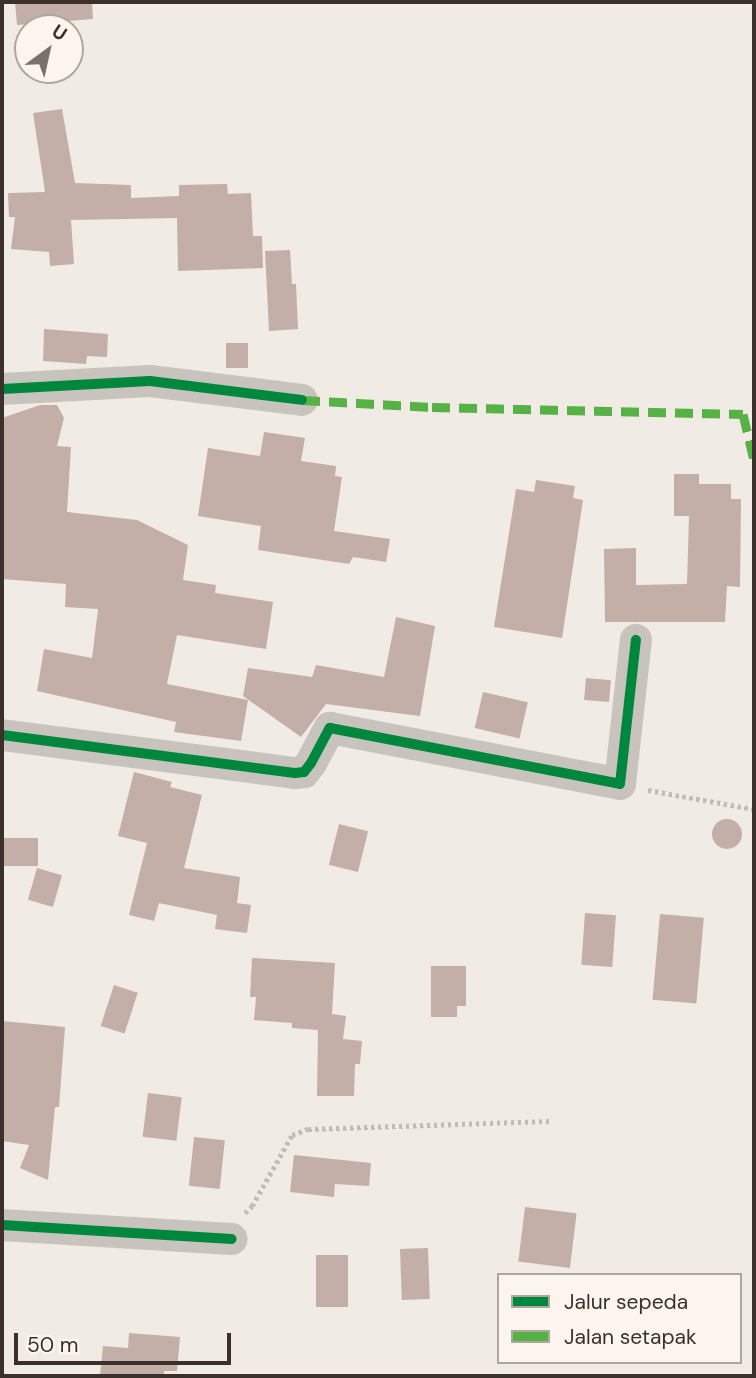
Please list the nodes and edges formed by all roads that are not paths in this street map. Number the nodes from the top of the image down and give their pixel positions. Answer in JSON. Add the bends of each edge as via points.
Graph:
{"nodes":[{"id":1,"x":2,"y":389,"type":"edge"},
{"id":2,"x":302,"y":400,"type":"dead end"},
{"id":3,"x":636,"y":640,"type":"dead end"},
{"id":4,"x":2,"y":734,"type":"edge"},
{"id":5,"x":2,"y":1225,"type":"edge"},
{"id":6,"x":232,"y":1239,"type":"road end"}],
"edges":[{"from":1,"to":2,"type":"street","via":[[150,381]]},
{"from":3,"to":4,"type":"street","via":[[620,784],[330,728],[304,772],[295,774]]},
{"from":5,"to":6,"type":"street"}]}
